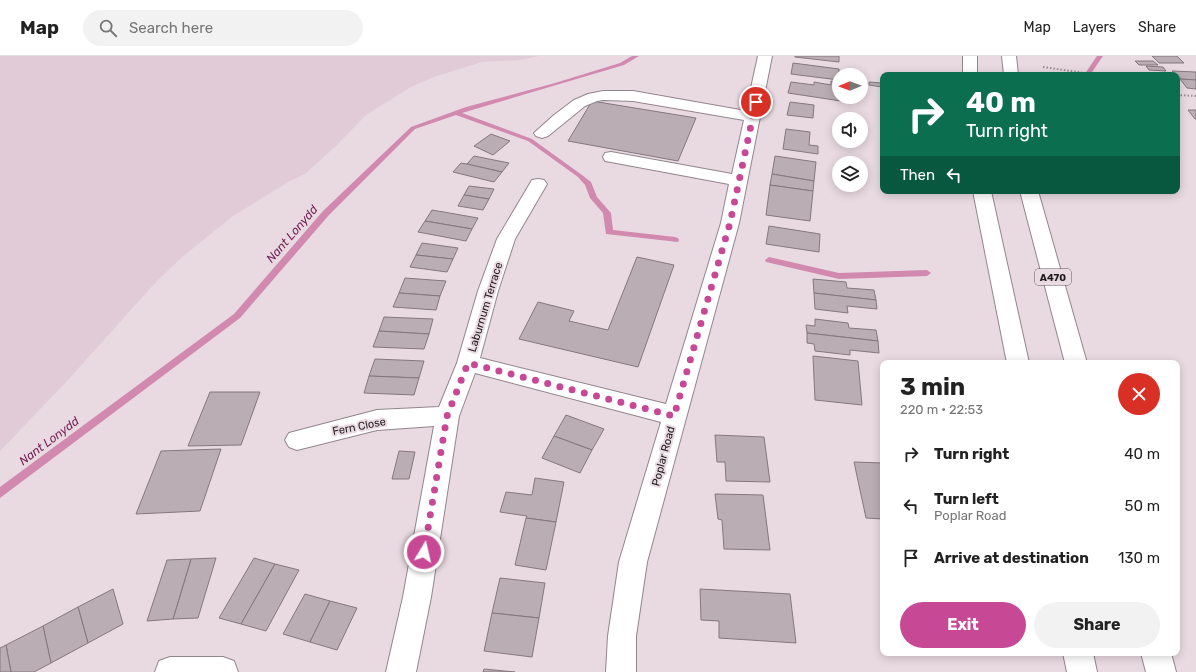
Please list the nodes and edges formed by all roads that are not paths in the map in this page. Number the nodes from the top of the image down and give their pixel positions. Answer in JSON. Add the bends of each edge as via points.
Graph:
{"nodes":[{"id":1,"x":766,"y":56,"type":"edge"},
{"id":2,"x":970,"y":56,"type":"edge"},
{"id":3,"x":1009,"y":56,"type":"edge"},
{"id":4,"x":970,"y":72,"type":"edge"},
{"id":5,"x":1010,"y":72,"type":"edge"},
{"id":6,"x":752,"y":117,"type":"junction"},
{"id":7,"x":542,"y":133,"type":"dead end"},
{"id":8,"x":611,"y":157,"type":"dead end"},
{"id":9,"x":739,"y":181,"type":"junction"},
{"id":10,"x":538,"y":184,"type":"dead end"},
{"id":11,"x":983,"y":194,"type":"edge"},
{"id":12,"x":1030,"y":194,"type":"edge"},
{"id":13,"x":1017,"y":360,"type":"edge"},
{"id":14,"x":1075,"y":360,"type":"edge"},
{"id":15,"x":468,"y":363,"type":"junction"},
{"id":16,"x":447,"y":416,"type":"junction"},
{"id":17,"x":674,"y":416,"type":"junction"},
{"id":18,"x":297,"y":440,"type":"dead end"},
{"id":19,"x":1079,"y":656,"type":"edge"},
{"id":20,"x":1157,"y":656,"type":"edge"},
{"id":21,"x":170,"y":672,"type":"edge"},
{"id":22,"x":223,"y":672,"type":"edge"},
{"id":23,"x":401,"y":672,"type":"edge"},
{"id":24,"x":621,"y":672,"type":"edge"},
{"id":25,"x":1082,"y":672,"type":"edge"},
{"id":26,"x":1162,"y":672,"type":"edge"}],
"edges":[{"from":1,"to":6,"type":"main road","name":"Poplar Road"},
{"from":2,"to":4,"type":"main road"},
{"from":3,"to":5,"type":"main road"},
{"from":6,"to":7,"type":"main road","via":[[618,95],[593,97],[581,103]]},
{"from":6,"to":9,"type":"main road","name":"Poplar Road"},
{"from":8,"to":9,"type":"main road"},
{"from":9,"to":17,"type":"main road","name":"Poplar Road","via":[[730,223]]},
{"from":10,"to":15,"type":"main road","name":"Laburnum Terrace","via":[[506,239]]},
{"from":11,"to":13,"type":"main road"},
{"from":12,"to":14,"type":"main road","number":"A470"},
{"from":15,"to":16,"type":"main road","name":"Laburnum Terrace"},
{"from":15,"to":17,"type":"main road"},
{"from":16,"to":18,"type":"main road","name":"Fern Close","via":[[377,420]]},
{"from":16,"to":23,"type":"main road","name":"Laburnum Terrace","via":[[417,597]]},
{"from":17,"to":24,"type":"main road","name":"Poplar Road","via":[[634,562],[622,636]]},
{"from":19,"to":25,"type":"main road"},
{"from":20,"to":26,"type":"main road"},
{"from":21,"to":22,"type":"main road"}]}
